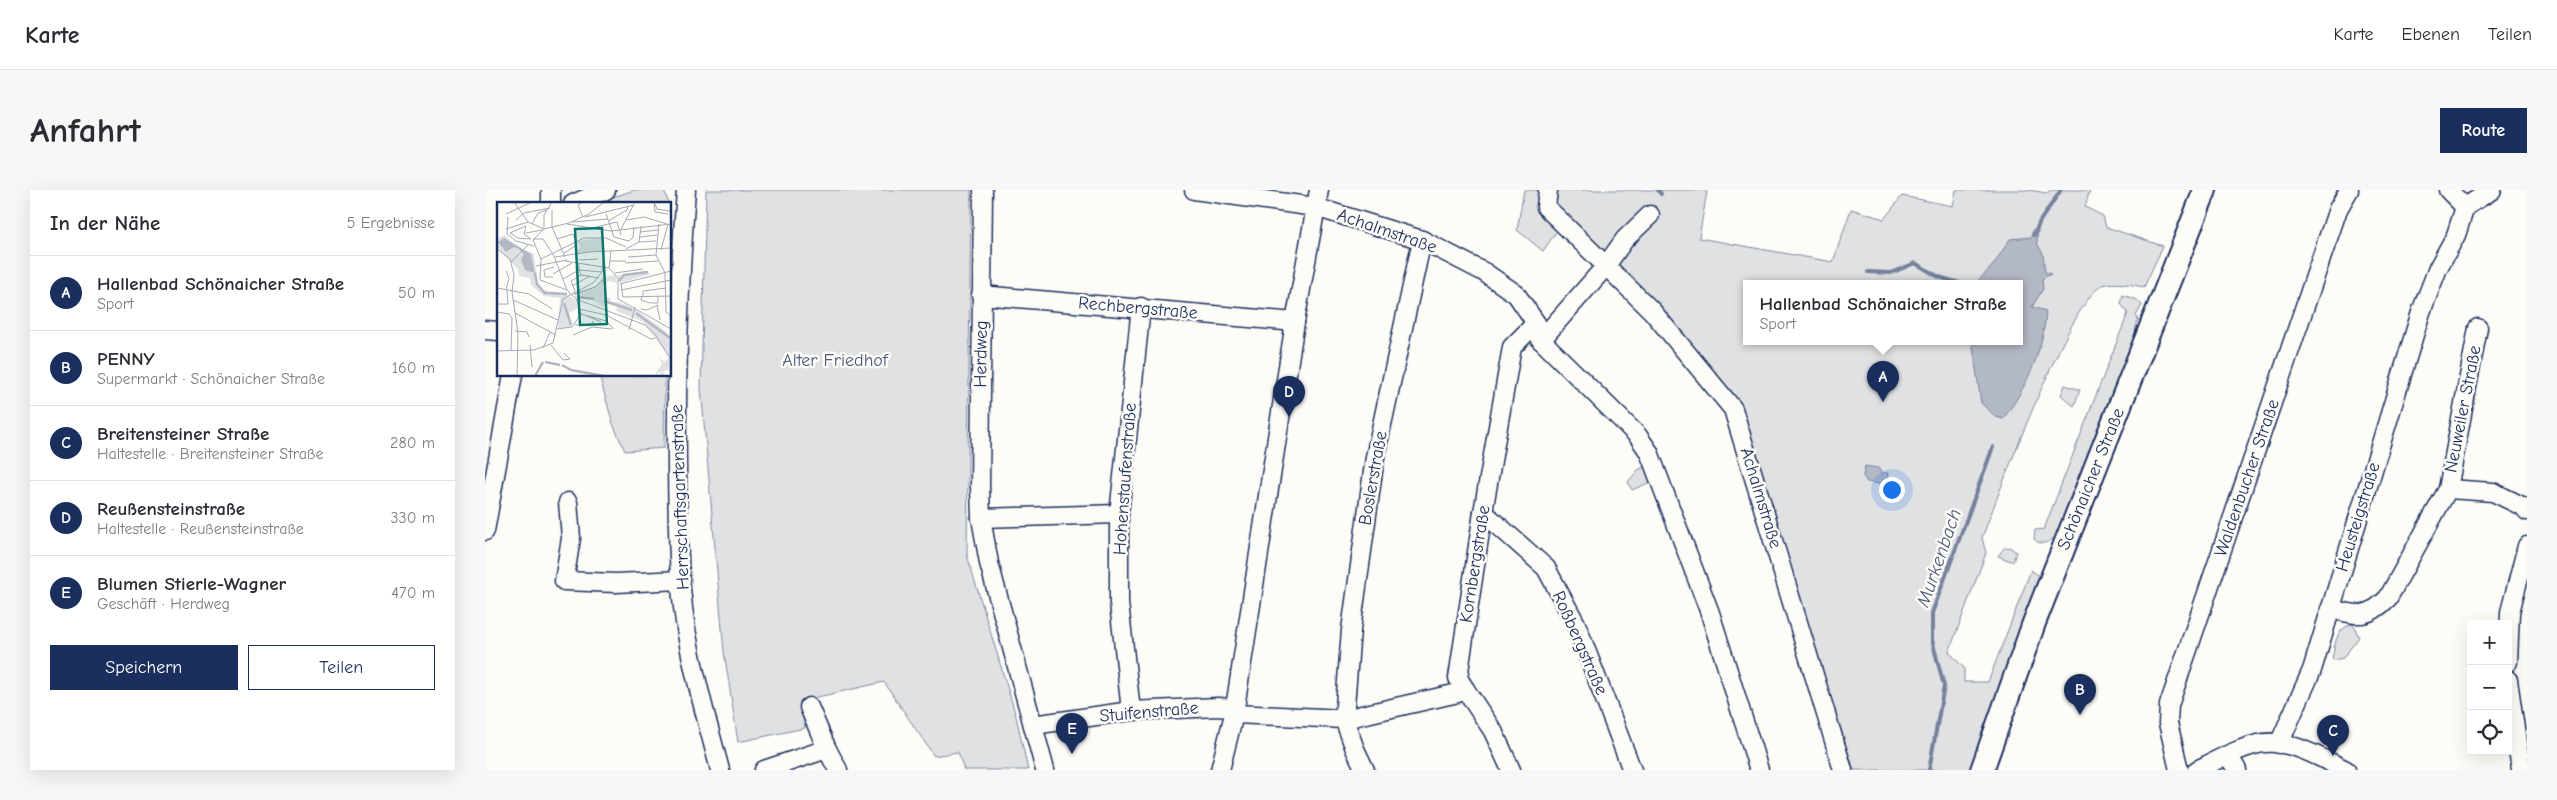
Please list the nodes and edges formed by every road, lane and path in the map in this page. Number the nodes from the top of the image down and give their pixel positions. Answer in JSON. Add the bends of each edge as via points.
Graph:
{"nodes":[{"id":1,"x":606,"y":190,"type":"edge"},
{"id":2,"x":686,"y":190,"type":"edge"},
{"id":3,"x":983,"y":190,"type":"edge"},
{"id":4,"x":1194,"y":190,"type":"edge"},
{"id":5,"x":1319,"y":190,"type":"edge"},
{"id":6,"x":1547,"y":190,"type":"edge"},
{"id":7,"x":2205,"y":190,"type":"edge"},
{"id":8,"x":2349,"y":190,"type":"edge"},
{"id":9,"x":2448,"y":190,"type":"edge"},
{"id":10,"x":2492,"y":190,"type":"edge"},
{"id":11,"x":578,"y":202,"type":"edge"},
{"id":12,"x":1315,"y":207,"type":"junction"},
{"id":13,"x":2465,"y":207,"type":"junction"},
{"id":14,"x":1650,"y":215,"type":"dead end"},
{"id":15,"x":1422,"y":240,"type":"junction"},
{"id":16,"x":1605,"y":267,"type":"junction"},
{"id":17,"x":981,"y":295,"type":"junction"},
{"id":18,"x":1141,"y":307,"type":"junction"},
{"id":19,"x":1295,"y":322,"type":"junction"},
{"id":20,"x":1536,"y":323,"type":"junction"},
{"id":21,"x":2478,"y":328,"type":"dead end"},
{"id":22,"x":1541,"y":340,"type":"junction"},
{"id":23,"x":513,"y":376,"type":"edge"},
{"id":24,"x":2447,"y":490,"type":"junction"},
{"id":25,"x":568,"y":502,"type":"dead end"},
{"id":26,"x":2527,"y":511,"type":"edge"},
{"id":27,"x":1483,"y":512,"type":"junction"},
{"id":28,"x":1119,"y":514,"type":"junction"},
{"id":29,"x":981,"y":518,"type":"junction"},
{"id":30,"x":485,"y":531,"type":"edge"},
{"id":31,"x":2527,"y":546,"type":"edge"},
{"id":32,"x":681,"y":580,"type":"junction"},
{"id":33,"x":2330,"y":609,"type":"junction"},
{"id":34,"x":2510,"y":620,"type":"edge"},
{"id":35,"x":1465,"y":689,"type":"junction"},
{"id":36,"x":809,"y":707,"type":"dead end"},
{"id":37,"x":2512,"y":708,"type":"edge"},
{"id":38,"x":1131,"y":711,"type":"junction"},
{"id":39,"x":1234,"y":711,"type":"junction"},
{"id":40,"x":1344,"y":719,"type":"junction"},
{"id":41,"x":1033,"y":725,"type":"junction"},
{"id":42,"x":2279,"y":744,"type":"junction"},
{"id":43,"x":827,"y":748,"type":"junction"},
{"id":44,"x":2233,"y":762,"type":"edge"},
{"id":45,"x":720,"y":770,"type":"edge"},
{"id":46,"x":764,"y":770,"type":"edge"},
{"id":47,"x":838,"y":770,"type":"edge"},
{"id":48,"x":1045,"y":770,"type":"edge"},
{"id":49,"x":1220,"y":770,"type":"edge"},
{"id":50,"x":1365,"y":770,"type":"edge"},
{"id":51,"x":1511,"y":770,"type":"edge"},
{"id":52,"x":1633,"y":770,"type":"edge"},
{"id":53,"x":1759,"y":770,"type":"edge"},
{"id":54,"x":1843,"y":770,"type":"edge"},
{"id":55,"x":1982,"y":770,"type":"edge"},
{"id":56,"x":2179,"y":770,"type":"edge"},
{"id":57,"x":2197,"y":770,"type":"edge"},
{"id":58,"x":2346,"y":770,"type":"edge"},
{"id":59,"x":2521,"y":770,"type":"edge"}],
"edges":[{"from":1,"to":11,"type":"street"},
{"from":2,"to":32,"type":"street","name":"Herrschaftsgartenstraße","via":[[679,281],[677,389],[677,520]]},
{"from":3,"to":17,"type":"street","name":"Herdweg"},
{"from":4,"to":12,"type":"street","name":"Achalmstraße"},
{"from":5,"to":12,"type":"street"},
{"from":6,"to":16,"type":"street","name":"Achalmstraße","via":[[1546,207]]},
{"from":7,"to":55,"type":"main road","name":"Schönaicher Straße","via":[[2037,614]]},
{"from":8,"to":56,"type":"street","name":"Waldenbucher Straße","via":[[2335,218],[2169,705],[2168,723]]},
{"from":9,"to":13,"type":"street"},
{"from":10,"to":13,"type":"street"},
{"from":12,"to":15,"type":"street","name":"Achalmstraße"},
{"from":12,"to":19,"type":"street"},
{"from":13,"to":33,"type":"street","name":"Heusteigstraße","via":[[2456,236],[2438,268],[2421,312]]},
{"from":14,"to":16,"type":"street","via":[[1625,239]]},
{"from":15,"to":20,"type":"street","name":"Achalmstraße","via":[[1483,272],[1516,294]]},
{"from":15,"to":40,"type":"street","name":"Boslerstraße","via":[[1375,457],[1351,630]]},
{"from":16,"to":22,"type":"street"},
{"from":16,"to":54,"type":"street","name":"Achalmstraße","via":[[1652,312],[1733,409]]},
{"from":17,"to":18,"type":"street","name":"Rechbergstraße"},
{"from":17,"to":29,"type":"street","name":"Herdweg"},
{"from":18,"to":19,"type":"street","name":"Rechbergstraße"},
{"from":18,"to":28,"type":"street","name":"Hohenstaufenstraße"},
{"from":19,"to":39,"type":"street"},
{"from":20,"to":22,"type":"street","name":"Achalmstraße"},
{"from":20,"to":27,"type":"street","name":"Kornbergstraße","via":[[1512,347]]},
{"from":21,"to":24,"type":"street","name":"Neuweiler Straße"},
{"from":22,"to":53,"type":"street","name":"Achalmstraße","via":[[1638,436],[1649,452],[1710,613]]},
{"from":23,"to":30,"type":"street"},
{"from":24,"to":26,"type":"street","name":"Neuweiler Straße","via":[[2493,492]]},
{"from":24,"to":33,"type":"street","name":"Neuweiler Straße","via":[[2388,598],[2376,611],[2362,616]]},
{"from":25,"to":32,"type":"street","via":[[571,538],[564,581]]},
{"from":27,"to":35,"type":"street","name":"Kornbergstraße","via":[[1458,678]]},
{"from":27,"to":52,"type":"street","name":"Roßbergstraße","via":[[1546,568],[1576,624]]},
{"from":28,"to":29,"type":"street"},
{"from":28,"to":38,"type":"street","name":"Hohenstaufenstraße","via":[[1119,603]]},
{"from":29,"to":41,"type":"street","name":"Herdweg","via":[[989,563]]},
{"from":31,"to":34,"type":"street"},
{"from":32,"to":45,"type":"street","name":"Herrschaftsgartenstraße","via":[[689,645]]},
{"from":33,"to":42,"type":"street","name":"Heusteigstraße","via":[[2312,670]]},
{"from":35,"to":40,"type":"street"},
{"from":35,"to":51,"type":"street","via":[[1493,731]]},
{"from":36,"to":43,"type":"street"},
{"from":37,"to":59,"type":"street"},
{"from":38,"to":39,"type":"street","name":"Stuifenstraße","via":[[1218,707]]},
{"from":38,"to":41,"type":"street","name":"Stuifenstraße"},
{"from":39,"to":40,"type":"street","name":"Stuifenstraße"},
{"from":39,"to":49,"type":"street"},
{"from":40,"to":50,"type":"street"},
{"from":41,"to":48,"type":"street","name":"Herdweg"},
{"from":42,"to":44,"type":"street","via":[[2260,743]]},
{"from":42,"to":58,"type":"street","via":[[2301,749]]},
{"from":43,"to":46,"type":"street"},
{"from":43,"to":47,"type":"street"},
{"from":44,"to":57,"type":"street"}]}
